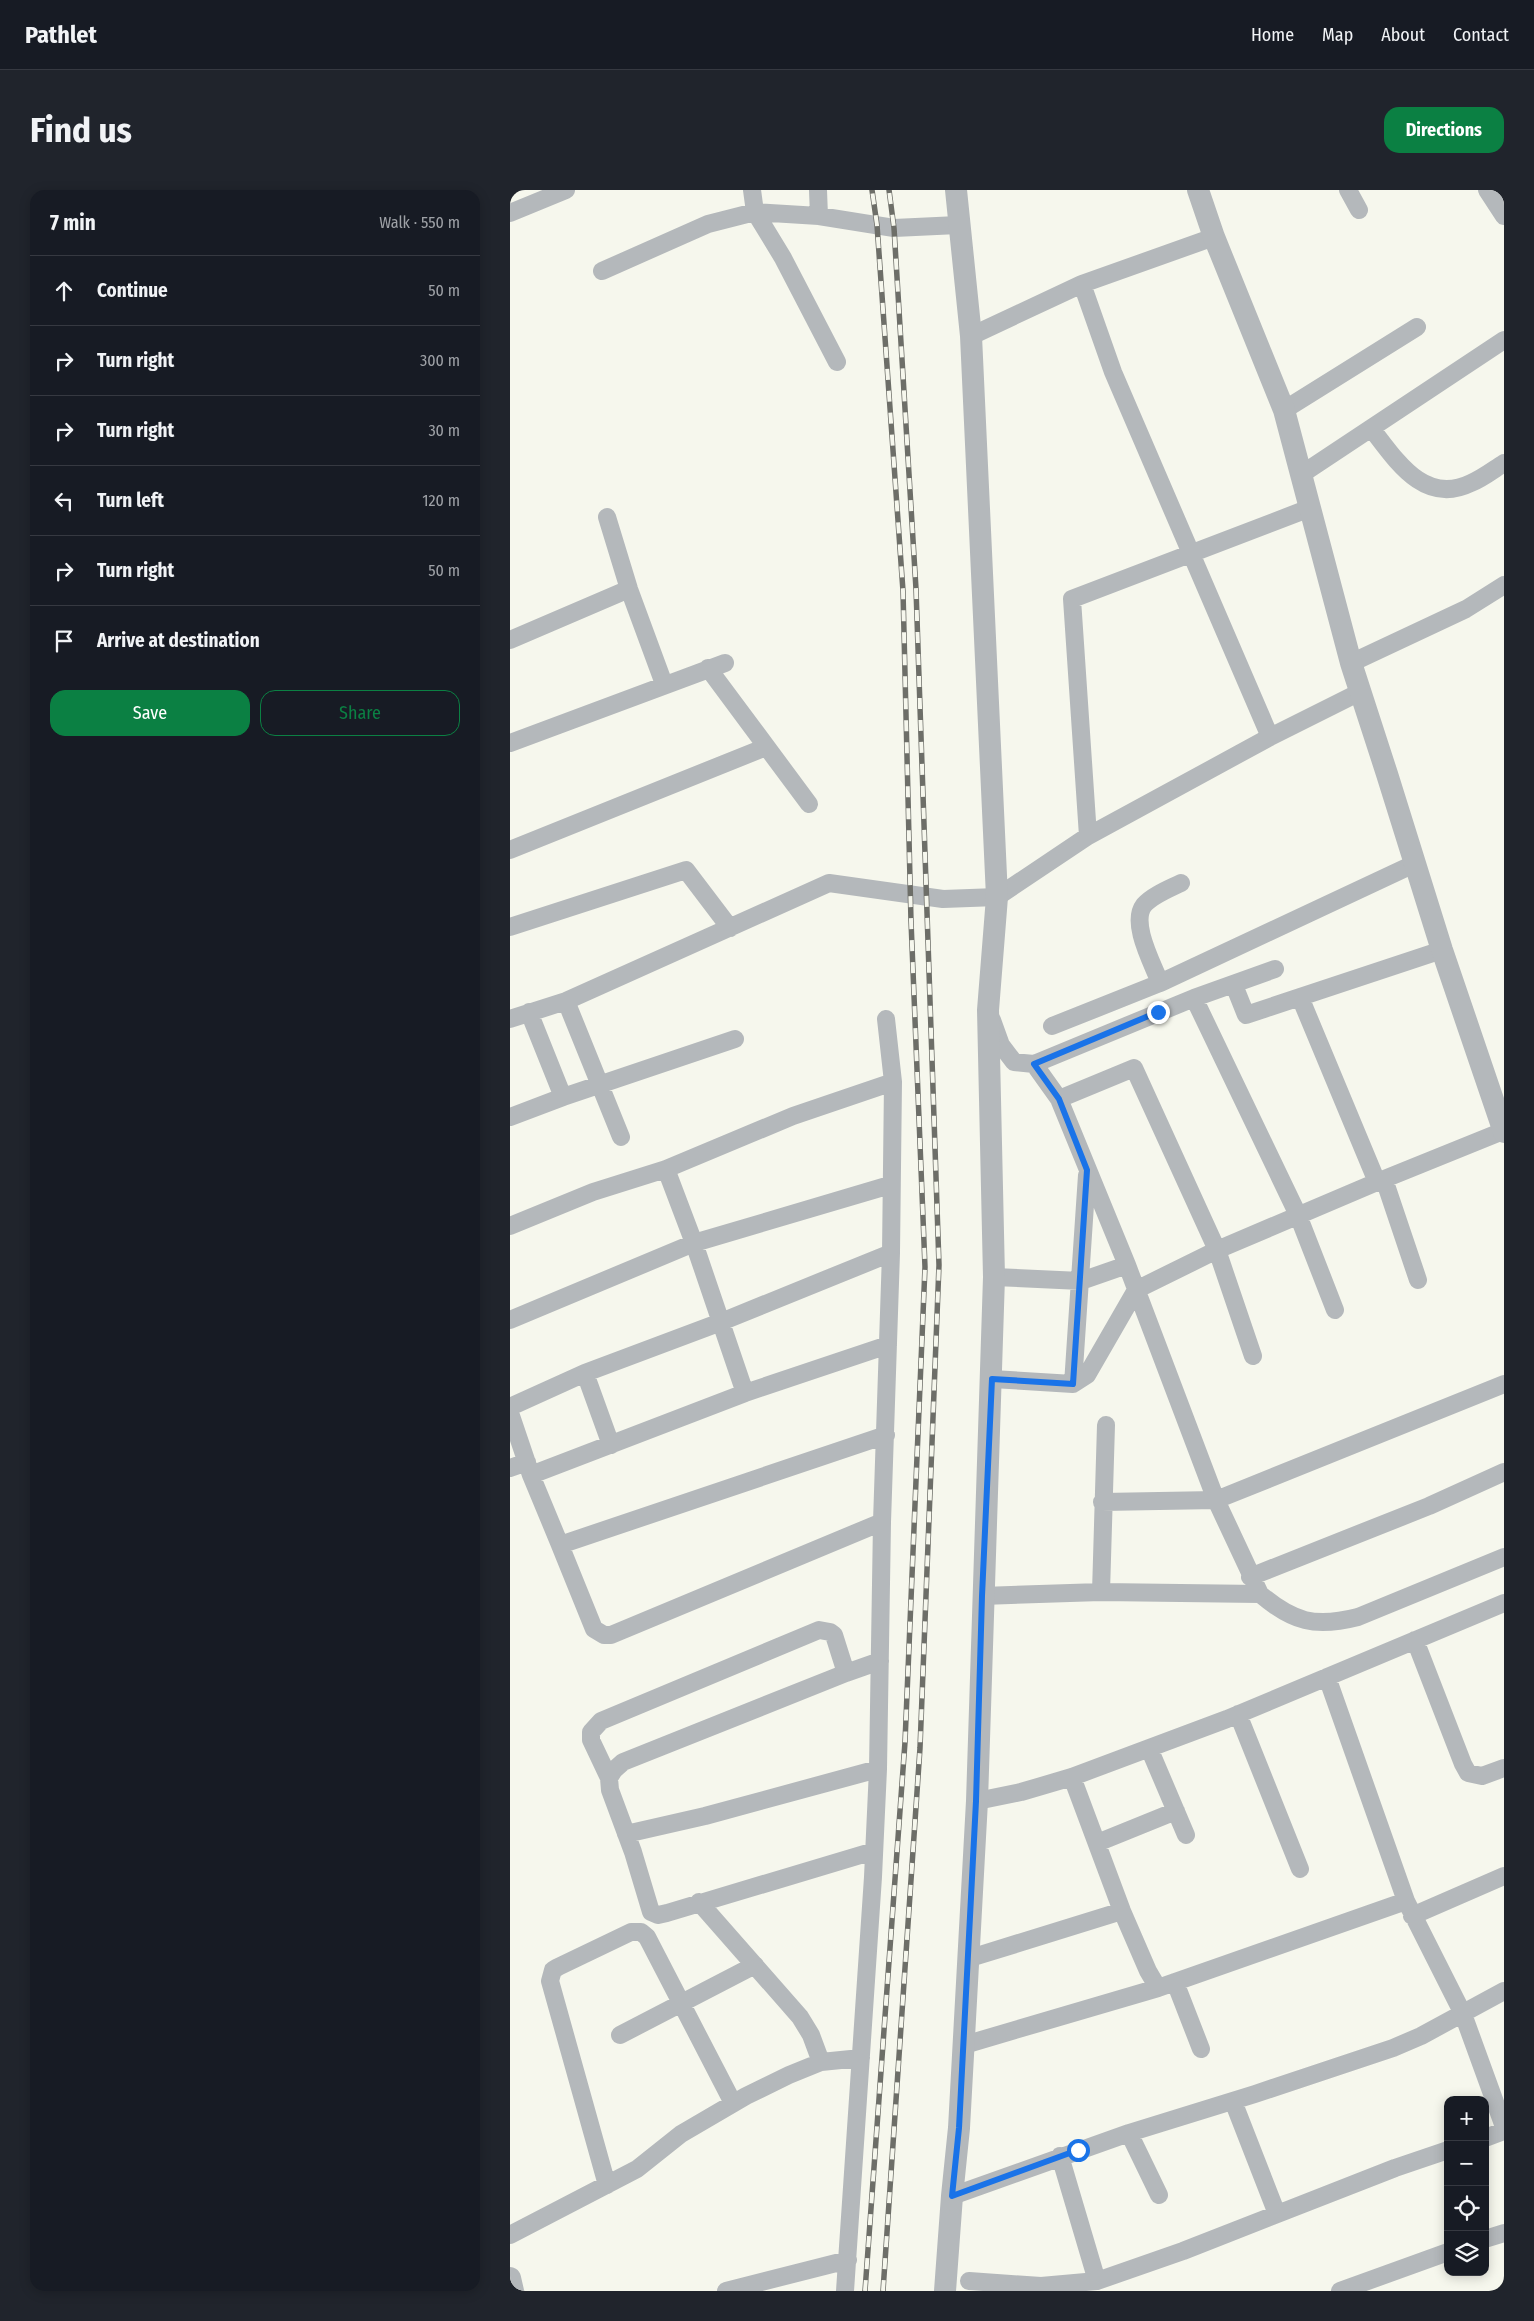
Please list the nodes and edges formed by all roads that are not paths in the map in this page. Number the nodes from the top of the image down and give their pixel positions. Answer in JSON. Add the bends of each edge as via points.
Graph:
{"nodes":[{"id":1,"x":566,"y":190,"type":"edge"},
{"id":2,"x":818,"y":190,"type":"edge"},
{"id":3,"x":956,"y":190,"type":"edge"},
{"id":4,"x":1198,"y":190,"type":"edge"},
{"id":5,"x":1348,"y":190,"type":"edge"},
{"id":6,"x":1487,"y":190,"type":"edge"},
{"id":7,"x":752,"y":192,"type":"edge"},
{"id":8,"x":1359,"y":210,"type":"dead end"},
{"id":9,"x":755,"y":212,"type":"junction"},
{"id":10,"x":510,"y":214,"type":"edge"},
{"id":11,"x":818,"y":216,"type":"junction"},
{"id":12,"x":1504,"y":216,"type":"edge"},
{"id":13,"x":958,"y":225,"type":"junction"},
{"id":14,"x":1214,"y":237,"type":"junction"},
{"id":15,"x":602,"y":271,"type":"dead end"},
{"id":16,"x":1082,"y":284,"type":"junction"},
{"id":17,"x":1417,"y":327,"type":"dead end"},
{"id":18,"x":971,"y":336,"type":"junction"},
{"id":19,"x":1504,"y":340,"type":"edge"},
{"id":20,"x":838,"y":362,"type":"dead end"},
{"id":21,"x":1284,"y":410,"type":"junction"},
{"id":22,"x":1371,"y":428,"type":"junction"},
{"id":23,"x":1504,"y":463,"type":"edge"},
{"id":24,"x":1302,"y":474,"type":"junction"},
{"id":25,"x":1310,"y":508,"type":"junction"},
{"id":26,"x":607,"y":517,"type":"dead end"},
{"id":27,"x":1191,"y":554,"type":"junction"},
{"id":28,"x":1504,"y":585,"type":"edge"},
{"id":29,"x":628,"y":590,"type":"junction"},
{"id":30,"x":510,"y":640,"type":"edge"},
{"id":31,"x":1350,"y":663,"type":"junction"},
{"id":32,"x":664,"y":684,"type":"junction"},
{"id":33,"x":1360,"y":692,"type":"junction"},
{"id":34,"x":1270,"y":737,"type":"junction"},
{"id":35,"x":510,"y":743,"type":"edge"},
{"id":36,"x":766,"y":747,"type":"junction"},
{"id":37,"x":809,"y":804,"type":"dead end"},
{"id":38,"x":1088,"y":836,"type":"junction"},
{"id":39,"x":510,"y":850,"type":"edge"},
{"id":40,"x":1414,"y":864,"type":"junction"},
{"id":41,"x":1181,"y":884,"type":"dead end"},
{"id":42,"x":997,"y":897,"type":"junction"},
{"id":43,"x":510,"y":927,"type":"edge"},
{"id":44,"x":730,"y":928,"type":"junction"},
{"id":45,"x":1442,"y":950,"type":"junction"},
{"id":46,"x":1275,"y":969,"type":"dead end"},
{"id":47,"x":1160,"y":982,"type":"junction"},
{"id":48,"x":1234,"y":985,"type":"junction"},
{"id":49,"x":1300,"y":997,"type":"junction"},
{"id":50,"x":1194,"y":998,"type":"junction"},
{"id":51,"x":566,"y":1001,"type":"junction"},
{"id":52,"x":988,"y":1010,"type":"junction"},
{"id":53,"x":529,"y":1012,"type":"junction"},
{"id":54,"x":510,"y":1019,"type":"edge"},
{"id":55,"x":886,"y":1019,"type":"dead end"},
{"id":56,"x":1052,"y":1026,"type":"dead end"},
{"id":57,"x":735,"y":1039,"type":"dead end"},
{"id":58,"x":1034,"y":1064,"type":"junction"},
{"id":59,"x":893,"y":1082,"type":"junction"},
{"id":60,"x":601,"y":1086,"type":"junction"},
{"id":61,"x":564,"y":1098,"type":"junction"},
{"id":62,"x":1059,"y":1099,"type":"junction"},
{"id":63,"x":510,"y":1117,"type":"edge"},
{"id":64,"x":1504,"y":1132,"type":"edge"},
{"id":65,"x":621,"y":1137,"type":"dead end"},
{"id":66,"x":666,"y":1169,"type":"junction"},
{"id":67,"x":1087,"y":1170,"type":"junction"},
{"id":68,"x":1380,"y":1180,"type":"junction"},
{"id":69,"x":890,"y":1185,"type":"junction"},
{"id":70,"x":1298,"y":1215,"type":"junction"},
{"id":71,"x":510,"y":1226,"type":"edge"},
{"id":72,"x":694,"y":1243,"type":"junction"},
{"id":73,"x":1217,"y":1250,"type":"junction"},
{"id":74,"x":891,"y":1253,"type":"junction"},
{"id":75,"x":1127,"y":1265,"type":"junction"},
{"id":76,"x":994,"y":1277,"type":"junction"},
{"id":77,"x":1418,"y":1280,"type":"dead end"},
{"id":78,"x":1080,"y":1281,"type":"junction"},
{"id":79,"x":1136,"y":1290,"type":"junction"},
{"id":80,"x":1335,"y":1310,"type":"dead end"},
{"id":81,"x":510,"y":1320,"type":"edge"},
{"id":82,"x":722,"y":1322,"type":"junction"},
{"id":83,"x":888,"y":1345,"type":"junction"},
{"id":84,"x":1253,"y":1356,"type":"dead end"},
{"id":85,"x":585,"y":1373,"type":"junction"},
{"id":86,"x":992,"y":1379,"type":"junction"},
{"id":87,"x":1073,"y":1384,"type":"junction"},
{"id":88,"x":1504,"y":1384,"type":"edge"},
{"id":89,"x":745,"y":1393,"type":"junction"},
{"id":90,"x":510,"y":1407,"type":"edge"},
{"id":91,"x":510,"y":1413,"type":"edge"},
{"id":92,"x":1106,"y":1425,"type":"dead end"},
{"id":93,"x":886,"y":1435,"type":"junction"},
{"id":94,"x":610,"y":1444,"type":"junction"},
{"id":95,"x":510,"y":1468,"type":"edge"},
{"id":96,"x":529,"y":1469,"type":"junction"},
{"id":97,"x":1504,"y":1472,"type":"edge"},
{"id":98,"x":1216,"y":1500,"type":"junction"},
{"id":99,"x":1102,"y":1502,"type":"junction"},
{"id":100,"x":882,"y":1522,"type":"junction"},
{"id":101,"x":560,"y":1545,"type":"junction"},
{"id":102,"x":1504,"y":1557,"type":"edge"},
{"id":103,"x":1250,"y":1577,"type":"junction"},
{"id":104,"x":1101,"y":1592,"type":"junction"},
{"id":105,"x":1260,"y":1594,"type":"junction"},
{"id":106,"x":982,"y":1596,"type":"junction"},
{"id":107,"x":1504,"y":1603,"type":"edge"},
{"id":108,"x":1416,"y":1640,"type":"junction"},
{"id":109,"x":880,"y":1661,"type":"junction"},
{"id":110,"x":846,"y":1672,"type":"junction"},
{"id":111,"x":1327,"y":1677,"type":"junction"},
{"id":112,"x":1238,"y":1714,"type":"junction"},
{"id":113,"x":1148,"y":1748,"type":"junction"},
{"id":114,"x":1504,"y":1768,"type":"edge"},
{"id":115,"x":878,"y":1769,"type":"junction"},
{"id":116,"x":1072,"y":1777,"type":"junction"},
{"id":117,"x":609,"y":1778,"type":"junction"},
{"id":118,"x":976,"y":1801,"type":"junction"},
{"id":119,"x":1176,"y":1811,"type":"junction"},
{"id":120,"x":626,"y":1834,"type":"junction"},
{"id":121,"x":1186,"y":1835,"type":"dead end"},
{"id":122,"x":1097,"y":1843,"type":"junction"},
{"id":123,"x":874,"y":1851,"type":"junction"},
{"id":124,"x":1300,"y":1869,"type":"dead end"},
{"id":125,"x":1504,"y":1876,"type":"edge"},
{"id":126,"x":699,"y":1902,"type":"junction"},
{"id":127,"x":1409,"y":1908,"type":"junction"},
{"id":128,"x":1122,"y":1911,"type":"junction"},
{"id":129,"x":967,"y":1959,"type":"junction"},
{"id":130,"x":755,"y":1965,"type":"junction"},
{"id":131,"x":1175,"y":1982,"type":"junction"},
{"id":132,"x":1158,"y":1988,"type":"junction"},
{"id":133,"x":1504,"y":1991,"type":"edge"},
{"id":134,"x":682,"y":2004,"type":"junction"},
{"id":135,"x":1463,"y":2014,"type":"junction"},
{"id":136,"x":620,"y":2035,"type":"dead end"},
{"id":137,"x":964,"y":2045,"type":"junction"},
{"id":138,"x":1201,"y":2050,"type":"dead end"},
{"id":139,"x":861,"y":2058,"type":"junction"},
{"id":140,"x":822,"y":2062,"type":"junction"},
{"id":141,"x":1233,"y":2101,"type":"junction"},
{"id":142,"x":733,"y":2103,"type":"junction"},
{"id":143,"x":1504,"y":2126,"type":"edge"},
{"id":144,"x":1504,"y":2132,"type":"edge"},
{"id":145,"x":1129,"y":2133,"type":"junction"},
{"id":146,"x":1489,"y":2137,"type":"edge"},
{"id":147,"x":1444,"y":2151,"type":"edge"},
{"id":148,"x":1060,"y":2156,"type":"junction"},
{"id":149,"x":606,"y":2185,"type":"junction"},
{"id":150,"x":1159,"y":2194,"type":"dead end"},
{"id":151,"x":952,"y":2196,"type":"junction"},
{"id":152,"x":1277,"y":2214,"type":"junction"},
{"id":153,"x":1504,"y":2233,"type":"edge"},
{"id":154,"x":510,"y":2235,"type":"edge"},
{"id":155,"x":1489,"y":2238,"type":"edge"},
{"id":156,"x":1444,"y":2253,"type":"edge"},
{"id":157,"x":848,"y":2260,"type":"junction"},
{"id":158,"x":947,"y":2267,"type":"junction"},
{"id":159,"x":510,"y":2278,"type":"edge"},
{"id":160,"x":1097,"y":2281,"type":"junction"},
{"id":161,"x":974,"y":2286,"type":"edge"},
{"id":162,"x":513,"y":2291,"type":"edge"},
{"id":163,"x":726,"y":2291,"type":"edge"},
{"id":164,"x":845,"y":2291,"type":"edge"},
{"id":165,"x":945,"y":2291,"type":"edge"},
{"id":166,"x":1340,"y":2291,"type":"edge"}],
"edges":[{"from":1,"to":10,"type":"street"},
{"from":2,"to":11,"type":"street"},
{"from":3,"to":13,"type":"street"},
{"from":4,"to":14,"type":"street"},
{"from":5,"to":8,"type":"street"},
{"from":6,"to":12,"type":"street"},
{"from":7,"to":9,"type":"street"},
{"from":9,"to":11,"type":"street"},
{"from":9,"to":15,"type":"street","via":[[708,224]]},
{"from":9,"to":20,"type":"street"},
{"from":11,"to":13,"type":"street","via":[[894,228]]},
{"from":13,"to":18,"type":"street"},
{"from":14,"to":16,"type":"street"},
{"from":14,"to":21,"type":"street"},
{"from":16,"to":18,"type":"street"},
{"from":16,"to":27,"type":"street","via":[[1113,372]]},
{"from":17,"to":21,"type":"street"},
{"from":18,"to":42,"type":"street"},
{"from":19,"to":22,"type":"street"},
{"from":21,"to":24,"type":"street"},
{"from":22,"to":23,"type":"street","via":[[1406,472],[1427,485],[1447,490],[1470,484]]},
{"from":22,"to":24,"type":"street"},
{"from":24,"to":25,"type":"street"},
{"from":25,"to":27,"type":"street"},
{"from":25,"to":31,"type":"street"},
{"from":26,"to":29,"type":"street"},
{"from":27,"to":34,"type":"street"},
{"from":27,"to":38,"type":"street","via":[[1072,599]]},
{"from":28,"to":31,"type":"street","via":[[1466,609]]},
{"from":29,"to":30,"type":"street"},
{"from":29,"to":32,"type":"street"},
{"from":31,"to":33,"type":"street"},
{"from":32,"to":35,"type":"street"},
{"from":32,"to":36,"type":"street","via":[[716,666]]},
{"from":33,"to":34,"type":"street"},
{"from":33,"to":40,"type":"street"},
{"from":34,"to":38,"type":"street"},
{"from":36,"to":37,"type":"street"},
{"from":36,"to":39,"type":"street"},
{"from":38,"to":42,"type":"street"},
{"from":40,"to":45,"type":"street"},
{"from":40,"to":47,"type":"street"},
{"from":41,"to":47,"type":"street","via":[[1154,897],[1140,915],[1140,930]]},
{"from":42,"to":44,"type":"street","via":[[943,899],[829,883]]},
{"from":42,"to":52,"type":"street"},
{"from":43,"to":44,"type":"street","via":[[686,870]]},
{"from":44,"to":51,"type":"street"},
{"from":45,"to":49,"type":"street"},
{"from":45,"to":64,"type":"street"},
{"from":46,"to":48,"type":"street"},
{"from":47,"to":56,"type":"street"},
{"from":48,"to":49,"type":"street","via":[[1246,1015]]},
{"from":48,"to":50,"type":"street"},
{"from":49,"to":68,"type":"street"},
{"from":50,"to":58,"type":"street"},
{"from":50,"to":70,"type":"street"},
{"from":51,"to":53,"type":"street"},
{"from":51,"to":60,"type":"street"},
{"from":52,"to":58,"type":"street","via":[[1002,1044],[1014,1062]]},
{"from":52,"to":76,"type":"street"},
{"from":53,"to":54,"type":"street"},
{"from":53,"to":61,"type":"street"},
{"from":55,"to":59,"type":"street"},
{"from":57,"to":60,"type":"street"},
{"from":58,"to":62,"type":"street"},
{"from":59,"to":66,"type":"street","via":[[793,1116]]},
{"from":59,"to":69,"type":"street"},
{"from":60,"to":61,"type":"street"},
{"from":60,"to":65,"type":"street"},
{"from":61,"to":63,"type":"street"},
{"from":62,"to":67,"type":"street"},
{"from":62,"to":73,"type":"street","via":[[1134,1068]]},
{"from":64,"to":68,"type":"street"},
{"from":66,"to":71,"type":"street","via":[[593,1192]]},
{"from":66,"to":72,"type":"street"},
{"from":67,"to":75,"type":"street"},
{"from":67,"to":78,"type":"street"},
{"from":68,"to":70,"type":"street"},
{"from":68,"to":77,"type":"street"},
{"from":69,"to":72,"type":"street"},
{"from":69,"to":74,"type":"street"},
{"from":70,"to":73,"type":"street"},
{"from":70,"to":80,"type":"street"},
{"from":72,"to":81,"type":"street"},
{"from":72,"to":82,"type":"street"},
{"from":73,"to":79,"type":"street"},
{"from":73,"to":84,"type":"street"},
{"from":74,"to":82,"type":"street"},
{"from":74,"to":83,"type":"street"},
{"from":75,"to":78,"type":"street"},
{"from":75,"to":79,"type":"street"},
{"from":76,"to":78,"type":"street"},
{"from":76,"to":86,"type":"street"},
{"from":78,"to":87,"type":"street"},
{"from":79,"to":87,"type":"street","via":[[1087,1375]]},
{"from":79,"to":98,"type":"street"},
{"from":82,"to":85,"type":"street"},
{"from":82,"to":89,"type":"street"},
{"from":83,"to":89,"type":"street"},
{"from":83,"to":93,"type":"street"},
{"from":85,"to":90,"type":"street"},
{"from":85,"to":94,"type":"street"},
{"from":86,"to":87,"type":"street"},
{"from":86,"to":106,"type":"street"},
{"from":88,"to":98,"type":"street"},
{"from":89,"to":94,"type":"street"},
{"from":91,"to":96,"type":"street"},
{"from":92,"to":99,"type":"street"},
{"from":93,"to":100,"type":"street"},
{"from":93,"to":101,"type":"street"},
{"from":94,"to":96,"type":"street"},
{"from":95,"to":96,"type":"street"},
{"from":96,"to":101,"type":"street"},
{"from":97,"to":103,"type":"street","via":[[1429,1506]]},
{"from":98,"to":99,"type":"street"},
{"from":98,"to":103,"type":"street"},
{"from":99,"to":104,"type":"street"},
{"from":100,"to":101,"type":"street","via":[[611,1636],[594,1629]]},
{"from":100,"to":109,"type":"street"},
{"from":102,"to":105,"type":"street","via":[[1358,1617],[1333,1623],[1299,1618]]},
{"from":103,"to":105,"type":"street"},
{"from":104,"to":105,"type":"street"},
{"from":104,"to":106,"type":"street"},
{"from":106,"to":118,"type":"street"},
{"from":107,"to":108,"type":"street"},
{"from":108,"to":111,"type":"street"},
{"from":108,"to":114,"type":"street","via":[[1468,1773],[1482,1776]]},
{"from":109,"to":110,"type":"street"},
{"from":109,"to":115,"type":"street"},
{"from":110,"to":117,"type":"street","via":[[624,1762]]},
{"from":110,"to":117,"type":"street","via":[[834,1635],[819,1630],[601,1721],[591,1732],[591,1740]]},
{"from":111,"to":112,"type":"street"},
{"from":111,"to":127,"type":"street"},
{"from":112,"to":113,"type":"street"},
{"from":112,"to":124,"type":"street"},
{"from":113,"to":116,"type":"street"},
{"from":113,"to":119,"type":"street"},
{"from":115,"to":120,"type":"street"},
{"from":115,"to":123,"type":"street"},
{"from":116,"to":118,"type":"street"},
{"from":116,"to":122,"type":"street"},
{"from":117,"to":120,"type":"street","via":[[610,1790]]},
{"from":118,"to":129,"type":"street"},
{"from":119,"to":121,"type":"street"},
{"from":119,"to":122,"type":"street"},
{"from":120,"to":126,"type":"street","via":[[651,1912],[658,1915]]},
{"from":122,"to":128,"type":"street"},
{"from":123,"to":126,"type":"street"},
{"from":123,"to":139,"type":"street"},
{"from":125,"to":127,"type":"street"},
{"from":126,"to":130,"type":"street"},
{"from":127,"to":131,"type":"street"},
{"from":127,"to":135,"type":"street"},
{"from":128,"to":129,"type":"street"},
{"from":128,"to":132,"type":"street"},
{"from":129,"to":137,"type":"street"},
{"from":130,"to":134,"type":"street"},
{"from":130,"to":140,"type":"street","via":[[806,2026]]},
{"from":131,"to":132,"type":"street"},
{"from":131,"to":138,"type":"street"},
{"from":132,"to":137,"type":"street"},
{"from":133,"to":135,"type":"street"},
{"from":134,"to":136,"type":"street"},
{"from":134,"to":142,"type":"street"},
{"from":134,"to":149,"type":"street","via":[[647,1937],[641,1932],[631,1932],[590,1950],[558,1967],[550,1976]]},
{"from":135,"to":141,"type":"street","via":[[1393,2048]]},
{"from":135,"to":143,"type":"street"},
{"from":137,"to":151,"type":"street"},
{"from":139,"to":140,"type":"street"},
{"from":139,"to":157,"type":"street"},
{"from":140,"to":142,"type":"street"},
{"from":141,"to":145,"type":"street"},
{"from":141,"to":152,"type":"street"},
{"from":142,"to":149,"type":"street","via":[[680,2134],[637,2169]]},
{"from":144,"to":146,"type":"street"},
{"from":145,"to":148,"type":"street"},
{"from":145,"to":150,"type":"street"},
{"from":147,"to":152,"type":"street"},
{"from":148,"to":151,"type":"street"},
{"from":148,"to":160,"type":"street"},
{"from":149,"to":154,"type":"street"},
{"from":151,"to":158,"type":"street"},
{"from":152,"to":160,"type":"street"},
{"from":153,"to":155,"type":"street"},
{"from":156,"to":166,"type":"street"},
{"from":157,"to":163,"type":"street"},
{"from":157,"to":164,"type":"street"},
{"from":158,"to":161,"type":"street"},
{"from":158,"to":165,"type":"street"},
{"from":159,"to":162,"type":"street"},
{"from":160,"to":161,"type":"street","via":[[1041,2286]]}]}
